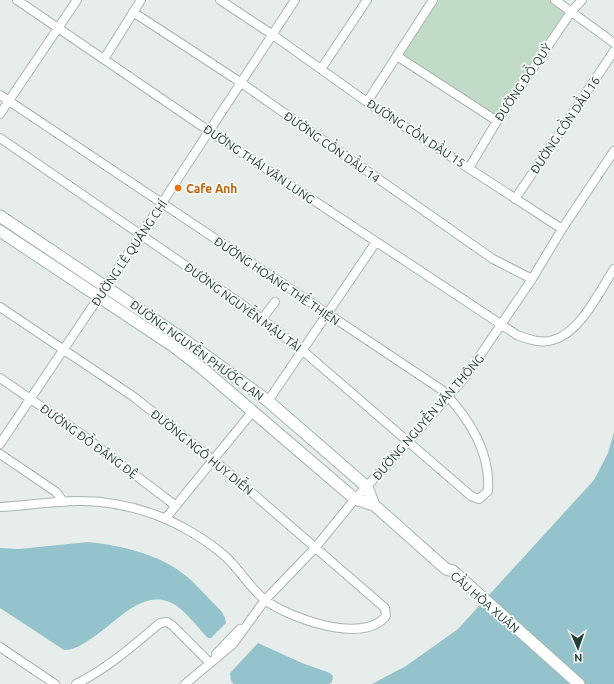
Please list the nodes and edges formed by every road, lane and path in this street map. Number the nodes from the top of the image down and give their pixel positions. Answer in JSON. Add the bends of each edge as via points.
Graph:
{"nodes":[{"id":1,"x":17,"y":0,"type":"edge"},
{"id":2,"x":77,"y":0,"type":"edge"},
{"id":3,"x":141,"y":0,"type":"edge"},
{"id":4,"x":220,"y":0,"type":"edge"},
{"id":5,"x":295,"y":0,"type":"edge"},
{"id":6,"x":366,"y":0,"type":"edge"},
{"id":7,"x":433,"y":0,"type":"edge"},
{"id":8,"x":555,"y":0,"type":"edge"},
{"id":9,"x":582,"y":0,"type":"edge"},
{"id":10,"x":133,"y":12,"type":"junction"},
{"id":11,"x":571,"y":12,"type":"junction"},
{"id":12,"x":58,"y":28,"type":"junction"},
{"id":13,"x":273,"y":35,"type":"junction"},
{"id":14,"x":614,"y":43,"type":"edge"},
{"id":15,"x":614,"y":51,"type":"edge"},
{"id":16,"x":397,"y":56,"type":"junction"},
{"id":17,"x":104,"y":59,"type":"junction"},
{"id":18,"x":321,"y":69,"type":"junction"},
{"id":19,"x":240,"y":82,"type":"junction"},
{"id":20,"x":0,"y":95,"type":"edge"},
{"id":21,"x":9,"y":101,"type":"junction"},
{"id":22,"x":367,"y":102,"type":"junction"},
{"id":23,"x":0,"y":114,"type":"edge"},
{"id":24,"x":497,"y":121,"type":"junction"},
{"id":25,"x":209,"y":131,"type":"junction"},
{"id":26,"x":0,"y":138,"type":"edge"},
{"id":27,"x":614,"y":151,"type":"edge"},
{"id":28,"x":469,"y":168,"type":"junction"},
{"id":29,"x":515,"y":199,"type":"junction"},
{"id":30,"x":162,"y":203,"type":"junction"},
{"id":31,"x":0,"y":216,"type":"edge"},
{"id":32,"x":562,"y":229,"type":"junction"},
{"id":33,"x":0,"y":231,"type":"edge"},
{"id":34,"x":142,"y":234,"type":"junction"},
{"id":35,"x":376,"y":242,"type":"junction"},
{"id":36,"x":614,"y":270,"type":"edge"},
{"id":37,"x":532,"y":280,"type":"junction"},
{"id":38,"x":106,"y":286,"type":"junction"},
{"id":39,"x":99,"y":298,"type":"junction"},
{"id":40,"x":275,"y":302,"type":"dead end"},
{"id":41,"x":0,"y":307,"type":"edge"},
{"id":42,"x":327,"y":314,"type":"junction"},
{"id":43,"x":262,"y":319,"type":"junction"},
{"id":44,"x":501,"y":326,"type":"junction"},
{"id":45,"x":64,"y":350,"type":"junction"},
{"id":46,"x":302,"y":350,"type":"junction"},
{"id":47,"x":0,"y":378,"type":"edge"},
{"id":48,"x":448,"y":396,"type":"junction"},
{"id":49,"x":31,"y":399,"type":"junction"},
{"id":50,"x":268,"y":401,"type":"junction"},
{"id":51,"x":253,"y":411,"type":"junction"},
{"id":52,"x":408,"y":442,"type":"junction"},
{"id":53,"x":0,"y":444,"type":"edge"},
{"id":54,"x":0,"y":454,"type":"edge"},
{"id":55,"x":213,"y":460,"type":"junction"},
{"id":56,"x":367,"y":487,"type":"junction"},
{"id":57,"x":471,"y":496,"type":"joint"},
{"id":58,"x":356,"y":499,"type":"junction"},
{"id":59,"x":63,"y":502,"type":"junction"},
{"id":60,"x":374,"y":505,"type":"junction"},
{"id":61,"x":176,"y":506,"type":"junction"},
{"id":62,"x":0,"y":507,"type":"edge"},
{"id":63,"x":165,"y":519,"type":"junction"},
{"id":64,"x":315,"y":548,"type":"junction"},
{"id":65,"x":446,"y":569,"type":"junction"},
{"id":66,"x":265,"y":600,"type":"junction"},
{"id":67,"x":0,"y":647,"type":"edge"},
{"id":68,"x":210,"y":663,"type":"junction"},
{"id":69,"x":55,"y":684,"type":"edge"},
{"id":70,"x":76,"y":684,"type":"edge"},
{"id":71,"x":185,"y":684,"type":"edge"},
{"id":72,"x":571,"y":684,"type":"edge"},
{"id":73,"x":579,"y":684,"type":"edge"}],
"edges":[{"from":1,"to":12,"type":"street","name":"ĐƯỜNG THÁI VĂN LUNG"},
{"from":2,"to":12,"type":"street"},
{"from":3,"to":10,"type":"street"},
{"from":4,"to":13,"type":"street","name":"ĐƯỜNG CỒN DẦU 15"},
{"from":5,"to":13,"type":"street","name":"ĐƯỜNG LÊ QUẢNG CHÍ"},
{"from":6,"to":18,"type":"street"},
{"from":7,"to":16,"type":"street"},
{"from":8,"to":11,"type":"street"},
{"from":9,"to":11,"type":"street","name":"ĐƯỜNG ĐỖ QUỲ"},
{"from":10,"to":17,"type":"street"},
{"from":10,"to":19,"type":"street","name":"ĐƯỜNG CỒN DẦU 14"},
{"from":11,"to":14,"type":"street"},
{"from":11,"to":24,"type":"street","name":"ĐƯỜNG ĐỖ QUỲ"},
{"from":12,"to":17,"type":"street","name":"ĐƯỜNG THÁI VĂN LUNG"},
{"from":12,"to":21,"type":"street"},
{"from":13,"to":18,"type":"street","name":"ĐƯỜNG CỒN DẦU 15"},
{"from":13,"to":19,"type":"street","name":"ĐƯỜNG LÊ QUẢNG CHÍ"},
{"from":15,"to":29,"type":"street","name":"ĐƯỜNG CỒN DẦU 16"},
{"from":16,"to":22,"type":"street"},
{"from":16,"to":24,"type":"street"},
{"from":17,"to":25,"type":"street","name":"ĐƯỜNG THÁI VĂN LUNG"},
{"from":18,"to":22,"type":"street","name":"ĐƯỜNG CỒN DẦU 15"},
{"from":19,"to":25,"type":"street","name":"ĐƯỜNG LÊ QUẢNG CHÍ"},
{"from":19,"to":37,"type":"street","name":"ĐƯỜNG CỒN DẦU 14","via":[[493,259]]},
{"from":20,"to":21,"type":"street","name":"ĐƯỜNG HOÀNG THẾ THIỆN"},
{"from":21,"to":23,"type":"street"},
{"from":21,"to":30,"type":"street","name":"ĐƯỜNG HOÀNG THẾ THIỆN"},
{"from":22,"to":28,"type":"street","name":"ĐƯỜNG CỒN DẦU 15"},
{"from":24,"to":28,"type":"street","name":"ĐƯỜNG ĐỖ QUỲ"},
{"from":25,"to":30,"type":"street","name":"ĐƯỜNG LÊ QUẢNG CHÍ"},
{"from":25,"to":35,"type":"street","name":"ĐƯỜNG THÁI VĂN LUNG"},
{"from":26,"to":34,"type":"street","name":"ĐƯỜNG NGUYỄN MẬU TÀI"},
{"from":27,"to":32,"type":"street","name":"ĐƯỜNG NGUYỄN VĂN THÔNG"},
{"from":28,"to":29,"type":"street","name":"ĐƯỜNG CỒN DẦU 15"},
{"from":29,"to":32,"type":"street","name":"ĐƯỜNG CỒN DẦU 15"},
{"from":30,"to":34,"type":"street","name":"ĐƯỜNG LÊ QUẢNG CHÍ"},
{"from":30,"to":42,"type":"street","name":"ĐƯỜNG HOÀNG THẾ THIỆN"},
{"from":31,"to":38,"type":"main road","name":"ĐƯỜNG NGUYỄN PHƯỚC LAN"},
{"from":32,"to":37,"type":"street","name":"ĐƯỜNG NGUYỄN VĂN THÔNG"},
{"from":33,"to":39,"type":"main road","name":"ĐƯỜNG NGUYỄN PHƯỚC LAN"},
{"from":34,"to":38,"type":"street","name":"ĐƯỜNG LÊ QUẢNG CHÍ"},
{"from":34,"to":43,"type":"street","name":"ĐƯỜNG NGUYỄN MẬU TÀI"},
{"from":35,"to":42,"type":"street"},
{"from":35,"to":44,"type":"street","name":"ĐƯỜNG THÁI VĂN LUNG"},
{"from":36,"to":44,"type":"street","name":"ĐƯỜNG THÁI VĂN LUNG","via":[[580,322],[568,334],[552,341],[532,341]]},
{"from":37,"to":44,"type":"street","name":"ĐƯỜNG NGUYỄN VĂN THÔNG"},
{"from":38,"to":39,"type":"street","name":"ĐƯỜNG LÊ QUẢNG CHÍ"},
{"from":38,"to":50,"type":"main road","name":"ĐƯỜNG NGUYỄN PHƯỚC LAN"},
{"from":39,"to":45,"type":"street","name":"ĐƯỜNG LÊ QUẢNG CHÍ"},
{"from":39,"to":51,"type":"main road","name":"ĐƯỜNG NGUYỄN PHƯỚC LAN","via":[[173,346]]},
{"from":40,"to":43,"type":"street"},
{"from":41,"to":45,"type":"street","name":"ĐƯỜNG NGÔ HUY DIỄN"},
{"from":42,"to":46,"type":"street"},
{"from":42,"to":48,"type":"street","name":"ĐƯỜNG HOÀNG THẾ THIỆN"},
{"from":43,"to":46,"type":"street","name":"ĐƯỜNG NGUYỄN MẬU TÀI"},
{"from":44,"to":48,"type":"street","name":"ĐƯỜNG NGUYỄN VĂN THÔNG"},
{"from":45,"to":49,"type":"street","name":"ĐƯỜNG LÊ QUẢNG CHÍ"},
{"from":45,"to":55,"type":"street","name":"ĐƯỜNG NGÔ HUY DIỄN","via":[[134,397]]},
{"from":46,"to":50,"type":"street"},
{"from":46,"to":52,"type":"street","name":"ĐƯỜNG NGUYỄN MẬU TÀI"},
{"from":47,"to":49,"type":"street","name":"ĐƯỜNG ĐỖ ĐĂNG ĐỆ"},
{"from":48,"to":52,"type":"street","name":"ĐƯỜNG NGUYỄN VĂN THÔNG"},
{"from":48,"to":57,"type":"street","name":"ĐƯỜNG HOÀNG THẾ THIỆN","via":[[480,443],[486,462],[488,491],[479,499]]},
{"from":49,"to":53,"type":"street","name":"ĐƯỜNG LÊ QUẢNG CHÍ"},
{"from":49,"to":61,"type":"street","name":"ĐƯỜNG ĐỖ ĐĂNG ĐỆ"},
{"from":50,"to":56,"type":"main road","name":"ĐƯỜNG NGUYỄN PHƯỚC LAN"},
{"from":51,"to":55,"type":"street"},
{"from":51,"to":58,"type":"main road","name":"ĐƯỜNG NGUYỄN PHƯỚC LAN"},
{"from":52,"to":56,"type":"street","name":"ĐƯỜNG NGUYỄN VĂN THÔNG"},
{"from":52,"to":57,"type":"street","name":"ĐƯỜNG NGUYỄN MẬU TÀI"},
{"from":54,"to":59,"type":"street","via":[[56,492]]},
{"from":55,"to":61,"type":"street"},
{"from":55,"to":64,"type":"street","name":"ĐƯỜNG NGÔ HUY DIỄN"},
{"from":56,"to":58,"type":"street","name":"ĐƯỜNG NGUYỄN VĂN THÔNG"},
{"from":56,"to":60,"type":"main road","name":"ĐƯỜNG NGUYỄN PHƯỚC LAN"},
{"from":58,"to":60,"type":"main road","name":"ĐƯỜNG NGUYỄN PHƯỚC LAN"},
{"from":58,"to":64,"type":"street","name":"ĐƯỜNG NGUYỄN VĂN THÔNG"},
{"from":59,"to":62,"type":"street"},
{"from":59,"to":63,"type":"street","via":[[118,504]]},
{"from":60,"to":65,"type":"main road","name":"ĐƯỜNG NGUYỄN PHƯỚC LAN"},
{"from":61,"to":63,"type":"street"},
{"from":63,"to":66,"type":"street","via":[[194,534],[226,557]]},
{"from":64,"to":66,"type":"street","name":"ĐƯỜNG NGUYỄN VĂN THÔNG"},
{"from":64,"to":66,"type":"street","name":"ĐƯỜNG NGÔ HUY DIỄN","via":[[385,608],[386,616],[378,624],[357,628],[340,627],[308,622]]},
{"from":65,"to":72,"type":"main road","name":"CẦU HÒA XUÂN","via":[[449,575]]},
{"from":65,"to":73,"type":"main road","name":"CẦU HÒA XUÂN","via":[[453,572]]},
{"from":66,"to":68,"type":"street","name":"ĐƯỜNG NGUYỄN VĂN THÔNG","via":[[223,654]]},
{"from":67,"to":69,"type":"street"},
{"from":68,"to":70,"type":"street","via":[[173,626],[167,622],[160,623],[120,657]]},
{"from":68,"to":71,"type":"street","name":"ĐƯỜNG NGUYỄN VĂN THÔNG"}]}
